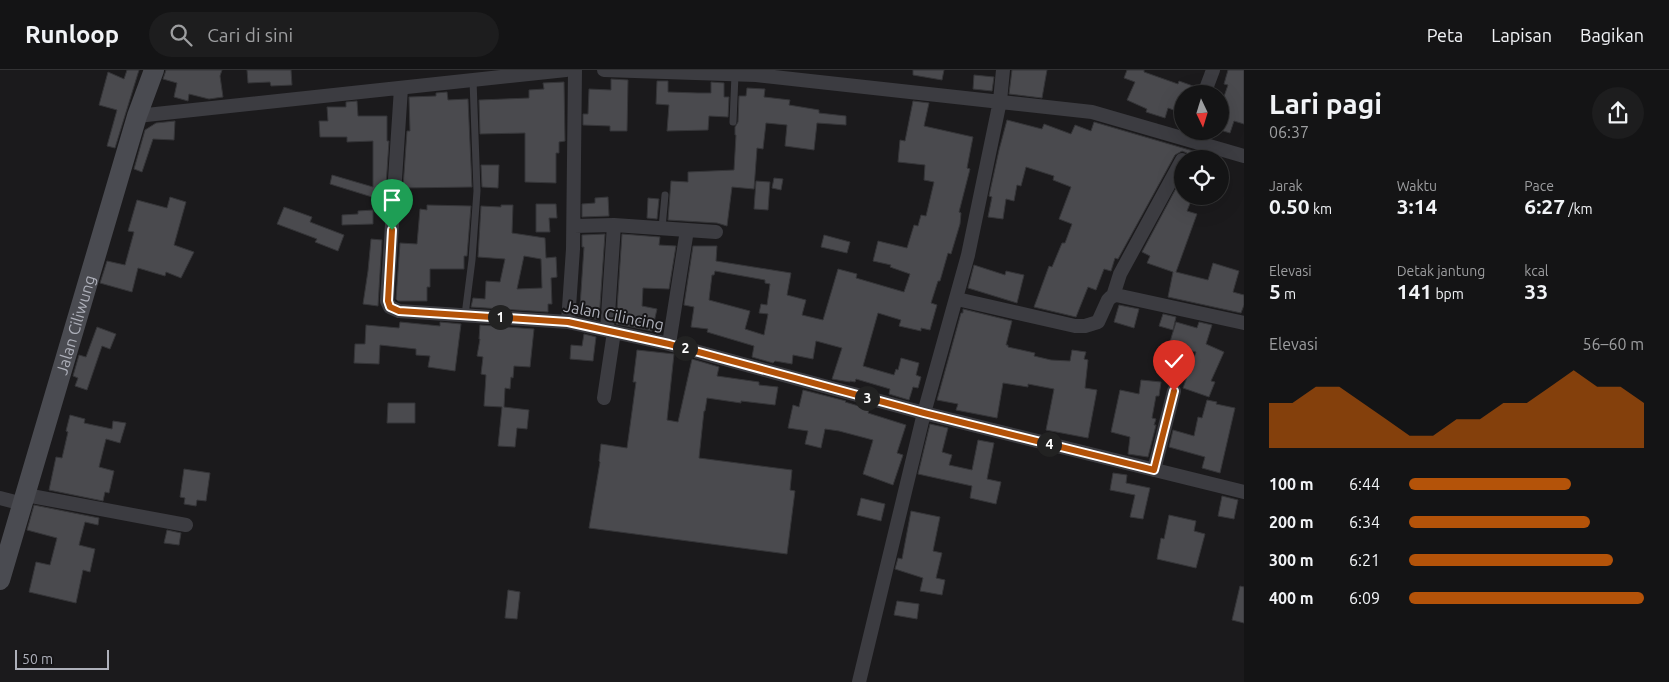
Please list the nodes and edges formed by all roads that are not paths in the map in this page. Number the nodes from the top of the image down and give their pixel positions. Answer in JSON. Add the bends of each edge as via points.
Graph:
{"nodes":[{"id":1,"x":154,"y":70,"type":"edge"},
{"id":2,"x":566,"y":70,"type":"edge"},
{"id":3,"x":575,"y":70,"type":"edge"},
{"id":4,"x":604,"y":70,"type":"edge"},
{"id":5,"x":1003,"y":70,"type":"edge"},
{"id":6,"x":1212,"y":70,"type":"edge"},
{"id":7,"x":670,"y":71,"type":"edge"},
{"id":8,"x":515,"y":73,"type":"edge"},
{"id":9,"x":756,"y":73,"type":"edge"},
{"id":10,"x":735,"y":75,"type":"junction"},
{"id":11,"x":465,"y":77,"type":"edge"},
{"id":12,"x":1207,"y":85,"type":"edge"},
{"id":13,"x":401,"y":88,"type":"junction"},
{"id":14,"x":1000,"y":101,"type":"junction"},
{"id":15,"x":137,"y":116,"type":"junction"},
{"id":16,"x":733,"y":122,"type":"dead end"},
{"id":17,"x":1174,"y":133,"type":"edge"},
{"id":18,"x":1198,"y":140,"type":"edge"},
{"id":19,"x":1244,"y":156,"type":"edge"},
{"id":20,"x":1174,"y":176,"type":"edge"},
{"id":21,"x":666,"y":195,"type":"dead end"},
{"id":22,"x":614,"y":225,"type":"junction"},
{"id":23,"x":574,"y":226,"type":"junction"},
{"id":24,"x":662,"y":228,"type":"junction"},
{"id":25,"x":687,"y":230,"type":"junction"},
{"id":26,"x":716,"y":232,"type":"dead end"},
{"id":27,"x":1113,"y":296,"type":"junction"},
{"id":28,"x":957,"y":299,"type":"junction"},
{"id":29,"x":465,"y":315,"type":"junction"},
{"id":30,"x":568,"y":322,"type":"junction"},
{"id":31,"x":1244,"y":324,"type":"edge"},
{"id":32,"x":611,"y":331,"type":"junction"},
{"id":33,"x":669,"y":344,"type":"junction"},
{"id":34,"x":1174,"y":391,"type":"dead end"},
{"id":35,"x":604,"y":398,"type":"dead end"},
{"id":36,"x":924,"y":413,"type":"junction"},
{"id":37,"x":1154,"y":470,"type":"junction"},
{"id":38,"x":1244,"y":492,"type":"edge"},
{"id":39,"x":0,"y":498,"type":"edge"},
{"id":40,"x":24,"y":500,"type":"junction"},
{"id":41,"x":186,"y":525,"type":"dead end"},
{"id":42,"x":0,"y":580,"type":"edge"},
{"id":43,"x":859,"y":682,"type":"edge"}],
"edges":[{"from":1,"to":15,"type":"main road","name":"Jalan Ciliwung"},
{"from":2,"to":8,"type":"street"},
{"from":3,"to":23,"type":"street"},
{"from":4,"to":7,"type":"street"},
{"from":5,"to":14,"type":"street"},
{"from":6,"to":12,"type":"street"},
{"from":7,"to":10,"type":"street"},
{"from":8,"to":11,"type":"street"},
{"from":9,"to":10,"type":"street"},
{"from":9,"to":14,"type":"street"},
{"from":10,"to":16,"type":"lane"},
{"from":11,"to":13,"type":"street"},
{"from":11,"to":29,"type":"lane","via":[[477,191]]},
{"from":13,"to":15,"type":"street"},
{"from":13,"to":29,"type":"street","name":"Jalan Cilincing","via":[[388,301],[390,307],[399,311]]},
{"from":14,"to":17,"type":"street","via":[[1092,112]]},
{"from":14,"to":28,"type":"street"},
{"from":15,"to":40,"type":"main road","name":"Jalan Ciliwung"},
{"from":18,"to":19,"type":"street"},
{"from":20,"to":27,"type":"street","via":[[1120,274]]},
{"from":21,"to":24,"type":"lane"},
{"from":22,"to":23,"type":"street"},
{"from":22,"to":24,"type":"street"},
{"from":22,"to":32,"type":"street"},
{"from":23,"to":30,"type":"street"},
{"from":24,"to":25,"type":"street"},
{"from":25,"to":26,"type":"street"},
{"from":25,"to":33,"type":"street"},
{"from":27,"to":28,"type":"street","via":[[1100,320],[1085,326]]},
{"from":27,"to":31,"type":"street","via":[[1130,297]]},
{"from":28,"to":36,"type":"street"},
{"from":29,"to":30,"type":"street","name":"Jalan Cilincing"},
{"from":30,"to":32,"type":"street","name":"Jalan Cilincing"},
{"from":32,"to":33,"type":"street","name":"Jalan Cilincing"},
{"from":32,"to":35,"type":"street"},
{"from":33,"to":36,"type":"street","name":"Jalan Cilincing"},
{"from":34,"to":37,"type":"street"},
{"from":36,"to":37,"type":"street","name":"Jalan Cilincing"},
{"from":36,"to":43,"type":"street"},
{"from":37,"to":38,"type":"street","name":"Jalan Cilincing"},
{"from":39,"to":40,"type":"street"},
{"from":40,"to":41,"type":"street"},
{"from":40,"to":42,"type":"main road","name":"Jalan Ciliwung"}]}
